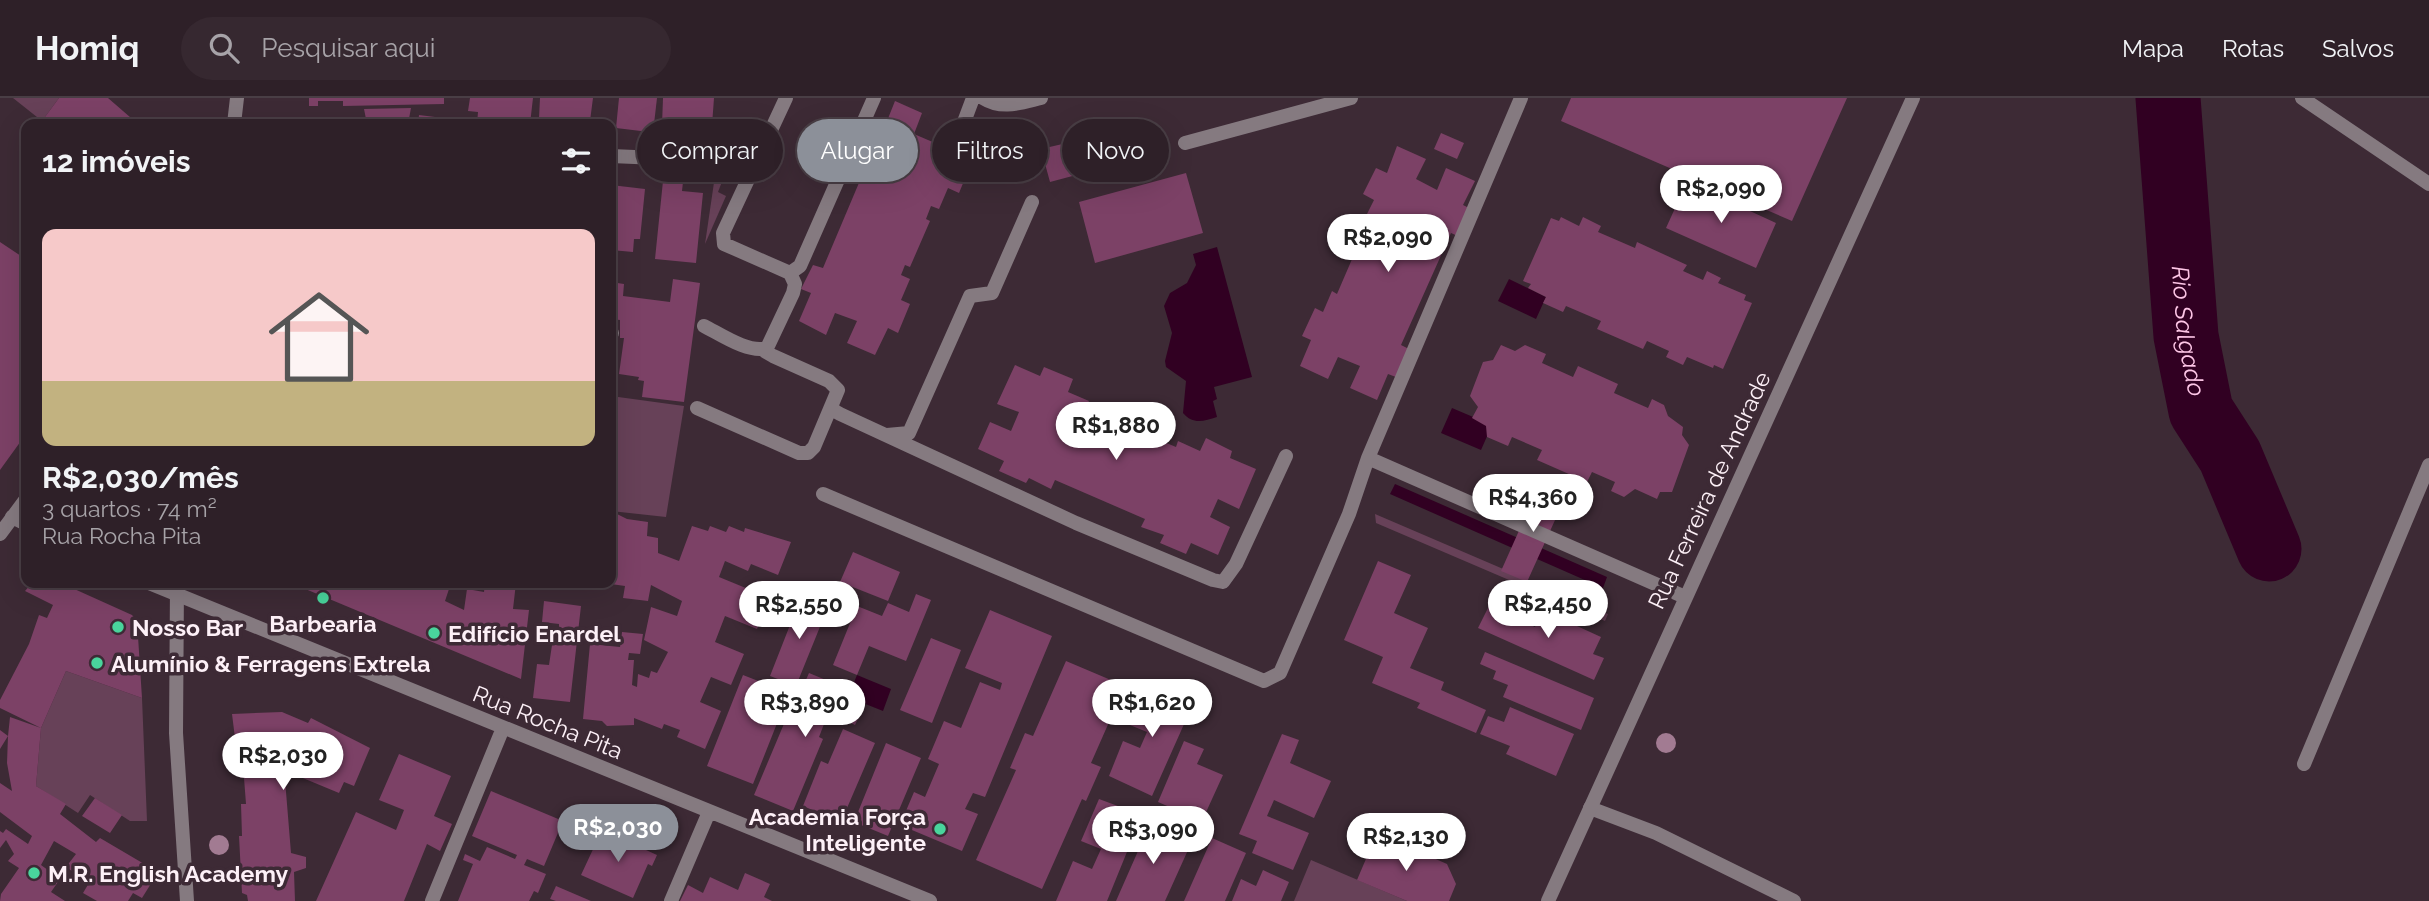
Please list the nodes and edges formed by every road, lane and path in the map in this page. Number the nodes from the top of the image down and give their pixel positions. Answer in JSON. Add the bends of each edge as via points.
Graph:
{"nodes":[{"id":1,"x":237,"y":98,"type":"edge"},
{"id":2,"x":786,"y":98,"type":"edge"},
{"id":3,"x":874,"y":98,"type":"edge"},
{"id":4,"x":973,"y":98,"type":"edge"},
{"id":5,"x":983,"y":98,"type":"edge"},
{"id":6,"x":1041,"y":98,"type":"edge"},
{"id":7,"x":1351,"y":98,"type":"edge"},
{"id":8,"x":1521,"y":98,"type":"edge"},
{"id":9,"x":1913,"y":98,"type":"edge"},
{"id":10,"x":2302,"y":98,"type":"edge"},
{"id":11,"x":235,"y":119,"type":"edge"},
{"id":12,"x":965,"y":119,"type":"edge"},
{"id":13,"x":1185,"y":143,"type":"dead end"},
{"id":14,"x":616,"y":156,"type":"edge"},
{"id":15,"x":637,"y":157,"type":"edge"},
{"id":16,"x":2429,"y":184,"type":"edge"},
{"id":17,"x":1032,"y":202,"type":"dead end"},
{"id":18,"x":790,"y":273,"type":"junction"},
{"id":19,"x":704,"y":326,"type":"dead end"},
{"id":20,"x":767,"y":348,"type":"junction"},
{"id":21,"x":832,"y":404,"type":"junction"},
{"id":22,"x":697,"y":408,"type":"dead end"},
{"id":23,"x":886,"y":435,"type":"junction"},
{"id":24,"x":1286,"y":456,"type":"dead end"},
{"id":25,"x":1368,"y":457,"type":"junction"},
{"id":26,"x":2429,"y":465,"type":"edge"},
{"id":27,"x":823,"y":494,"type":"dead end"},
{"id":28,"x":21,"y":505,"type":"edge"},
{"id":29,"x":12,"y":517,"type":"junction"},
{"id":30,"x":21,"y":522,"type":"edge"},
{"id":31,"x":0,"y":534,"type":"edge"},
{"id":32,"x":177,"y":589,"type":"edge"},
{"id":33,"x":1685,"y":597,"type":"junction"},
{"id":34,"x":503,"y":728,"type":"junction"},
{"id":35,"x":2304,"y":764,"type":"dead end"},
{"id":36,"x":1590,"y":808,"type":"junction"},
{"id":37,"x":709,"y":812,"type":"junction"},
{"id":38,"x":914,"y":898,"type":"edge"},
{"id":39,"x":187,"y":901,"type":"edge"},
{"id":40,"x":432,"y":901,"type":"edge"},
{"id":41,"x":671,"y":901,"type":"edge"},
{"id":42,"x":930,"y":901,"type":"edge"},
{"id":43,"x":1548,"y":901,"type":"edge"},
{"id":44,"x":1794,"y":901,"type":"edge"}],
"edges":[{"from":1,"to":11,"type":"street"},
{"from":2,"to":18,"type":"street","via":[[723,233],[724,244]]},
{"from":3,"to":18,"type":"street","via":[[800,266]]},
{"from":4,"to":12,"type":"street"},
{"from":5,"to":6,"type":"street","via":[[1013,106]]},
{"from":7,"to":13,"type":"street"},
{"from":8,"to":25,"type":"street"},
{"from":9,"to":33,"type":"street","name":"Rua Ferreira de Andrade"},
{"from":10,"to":16,"type":"street"},
{"from":14,"to":15,"type":"street"},
{"from":17,"to":23,"type":"street","via":[[992,293],[970,296],[909,433]]},
{"from":18,"to":20,"type":"street","via":[[793,293]]},
{"from":19,"to":20,"type":"street","via":[[750,347]]},
{"from":20,"to":21,"type":"street","via":[[773,356],[835,384],[838,390]]},
{"from":21,"to":22,"type":"street","via":[[808,453]]},
{"from":21,"to":23,"type":"street","via":[[833,410]]},
{"from":23,"to":24,"type":"street","via":[[1076,523],[1223,582],[1236,564]]},
{"from":25,"to":27,"type":"street","via":[[1349,514],[1280,673],[1264,681]]},
{"from":25,"to":33,"type":"street"},
{"from":26,"to":35,"type":"street"},
{"from":28,"to":29,"type":"street"},
{"from":29,"to":30,"type":"street"},
{"from":29,"to":31,"type":"street"},
{"from":32,"to":34,"type":"street","name":"Rua Rocha Pita"},
{"from":32,"to":39,"type":"street","via":[[176,733]]},
{"from":33,"to":36,"type":"street","name":"Rua Ferreira de Andrade"},
{"from":34,"to":37,"type":"street","name":"Rua Rocha Pita"},
{"from":34,"to":40,"type":"street"},
{"from":36,"to":43,"type":"street","name":"Rua Ferreira de Andrade"},
{"from":36,"to":44,"type":"street","via":[[1656,833]]},
{"from":37,"to":38,"type":"street","name":"Rua Rocha Pita"},
{"from":37,"to":41,"type":"street"},
{"from":38,"to":42,"type":"street","name":"Rua Rocha Pita"}]}
